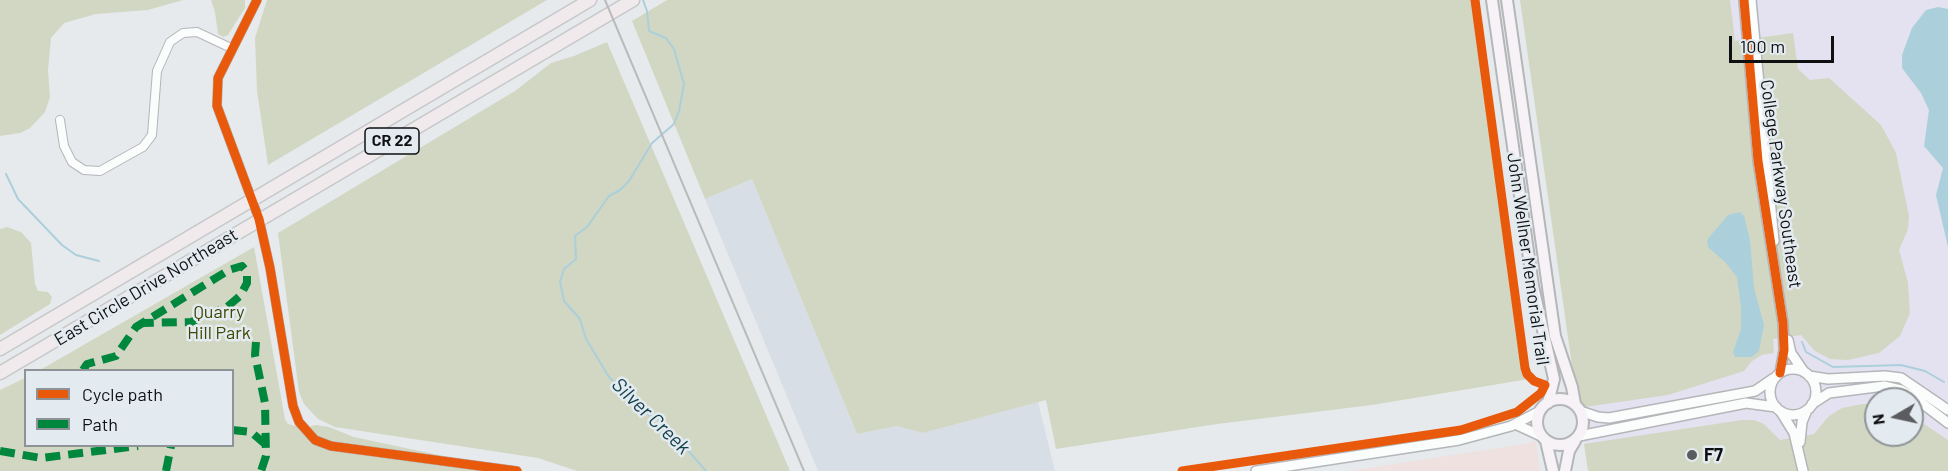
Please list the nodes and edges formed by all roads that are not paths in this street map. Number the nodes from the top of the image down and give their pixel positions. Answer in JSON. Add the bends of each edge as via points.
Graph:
{"nodes":[{"id":1,"x":258,"y":0,"type":"edge"},
{"id":2,"x":590,"y":0,"type":"edge"},
{"id":3,"x":1492,"y":0,"type":"edge"},
{"id":4,"x":1507,"y":0,"type":"edge"},
{"id":5,"x":1744,"y":0,"type":"edge"},
{"id":6,"x":1751,"y":0,"type":"edge"},
{"id":7,"x":630,"y":2,"type":"edge"},
{"id":8,"x":231,"y":48,"type":"junction"},
{"id":9,"x":60,"y":120,"type":"dead end"},
{"id":10,"x":252,"y":199,"type":"junction"},
{"id":11,"x":259,"y":219,"type":"junction"},
{"id":12,"x":1774,"y":261,"type":"junction"},
{"id":13,"x":1783,"y":323,"type":"junction"},
{"id":14,"x":0,"y":349,"type":"edge"},
{"id":15,"x":0,"y":373,"type":"edge"},
{"id":16,"x":1806,"y":374,"type":"junction"},
{"id":17,"x":1777,"y":376,"type":"junction"},
{"id":18,"x":1544,"y":407,"type":"junction"},
{"id":19,"x":1578,"y":407,"type":"junction"},
{"id":20,"x":1809,"y":407,"type":"junction"},
{"id":21,"x":1778,"y":410,"type":"junction"},
{"id":22,"x":1948,"y":410,"type":"edge"},
{"id":23,"x":1948,"y":423,"type":"edge"},
{"id":24,"x":1515,"y":424,"type":"junction"},
{"id":25,"x":1543,"y":438,"type":"junction"},
{"id":26,"x":1577,"y":439,"type":"junction"},
{"id":27,"x":1802,"y":467,"type":"edge"},
{"id":28,"x":517,"y":471,"type":"edge"},
{"id":29,"x":1256,"y":471,"type":"edge"},
{"id":30,"x":1552,"y":471,"type":"edge"},
{"id":31,"x":1565,"y":471,"type":"edge"}],
"edges":[{"from":1,"to":8,"type":"street"},
{"from":2,"to":10,"type":"main road","name":"East Circle Drive Northeast","number":"CR 22"},
{"from":3,"to":18,"type":"main road","via":[[1533,286],[1554,379]]},
{"from":4,"to":19,"type":"main road","via":[[1555,336]]},
{"from":5,"to":12,"type":"street","name":"College Parkway Southeast","via":[[1752,110]]},
{"from":6,"to":12,"type":"street","name":"College Parkway Southeast"},
{"from":7,"to":11,"type":"main road","name":"East Circle Drive Northeast","number":"CR 22"},
{"from":8,"to":9,"type":"street","via":[[197,32],[183,33],[170,42],[157,70],[152,135],[143,147],[100,171],[84,170],[72,162],[64,146]]},
{"from":8,"to":10,"type":"street","via":[[218,78],[217,106]]},
{"from":10,"to":11,"type":"street"},
{"from":10,"to":14,"type":"main road","name":"East Circle Drive Northeast","number":"CR 22"},
{"from":11,"to":15,"type":"main road","name":"East Circle Drive Northeast","number":"CR 22"},
{"from":11,"to":28,"type":"street","via":[[293,406],[308,435],[340,448]]},
{"from":12,"to":13,"type":"street","name":"College Parkway Southeast"},
{"from":13,"to":16,"type":"street","name":"College Parkway Southeast","via":[[1791,353]]},
{"from":13,"to":17,"type":"street","name":"College Parkway Southeast","via":[[1784,350]]},
{"from":16,"to":17,"type":"street","via":[[1793,369]]},
{"from":16,"to":20,"type":"street","via":[[1815,387]]},
{"from":16,"to":22,"type":"street","via":[[1828,379],[1901,378]]},
{"from":17,"to":19,"type":"street","via":[[1755,391],[1609,418]]},
{"from":17,"to":21,"type":"street","via":[[1770,393]]},
{"from":18,"to":19,"type":"main road","via":[[1562,399]]},
{"from":18,"to":24,"type":"street"},
{"from":18,"to":25,"type":"main road","via":[[1538,428]]},
{"from":19,"to":26,"type":"main road","via":[[1584,424]]},
{"from":20,"to":21,"type":"street","via":[[1794,415]]},
{"from":20,"to":23,"type":"street","via":[[1829,393],[1884,386],[1908,394]]},
{"from":20,"to":27,"type":"street","via":[[1800,432]]},
{"from":21,"to":26,"type":"street","via":[[1746,403]]},
{"from":21,"to":27,"type":"street","via":[[1794,433]]},
{"from":24,"to":25,"type":"street"},
{"from":24,"to":29,"type":"street","via":[[1459,440]]},
{"from":25,"to":26,"type":"main road","via":[[1560,446]]},
{"from":25,"to":30,"type":"main road"},
{"from":26,"to":31,"type":"main road","via":[[1569,451]]}]}
